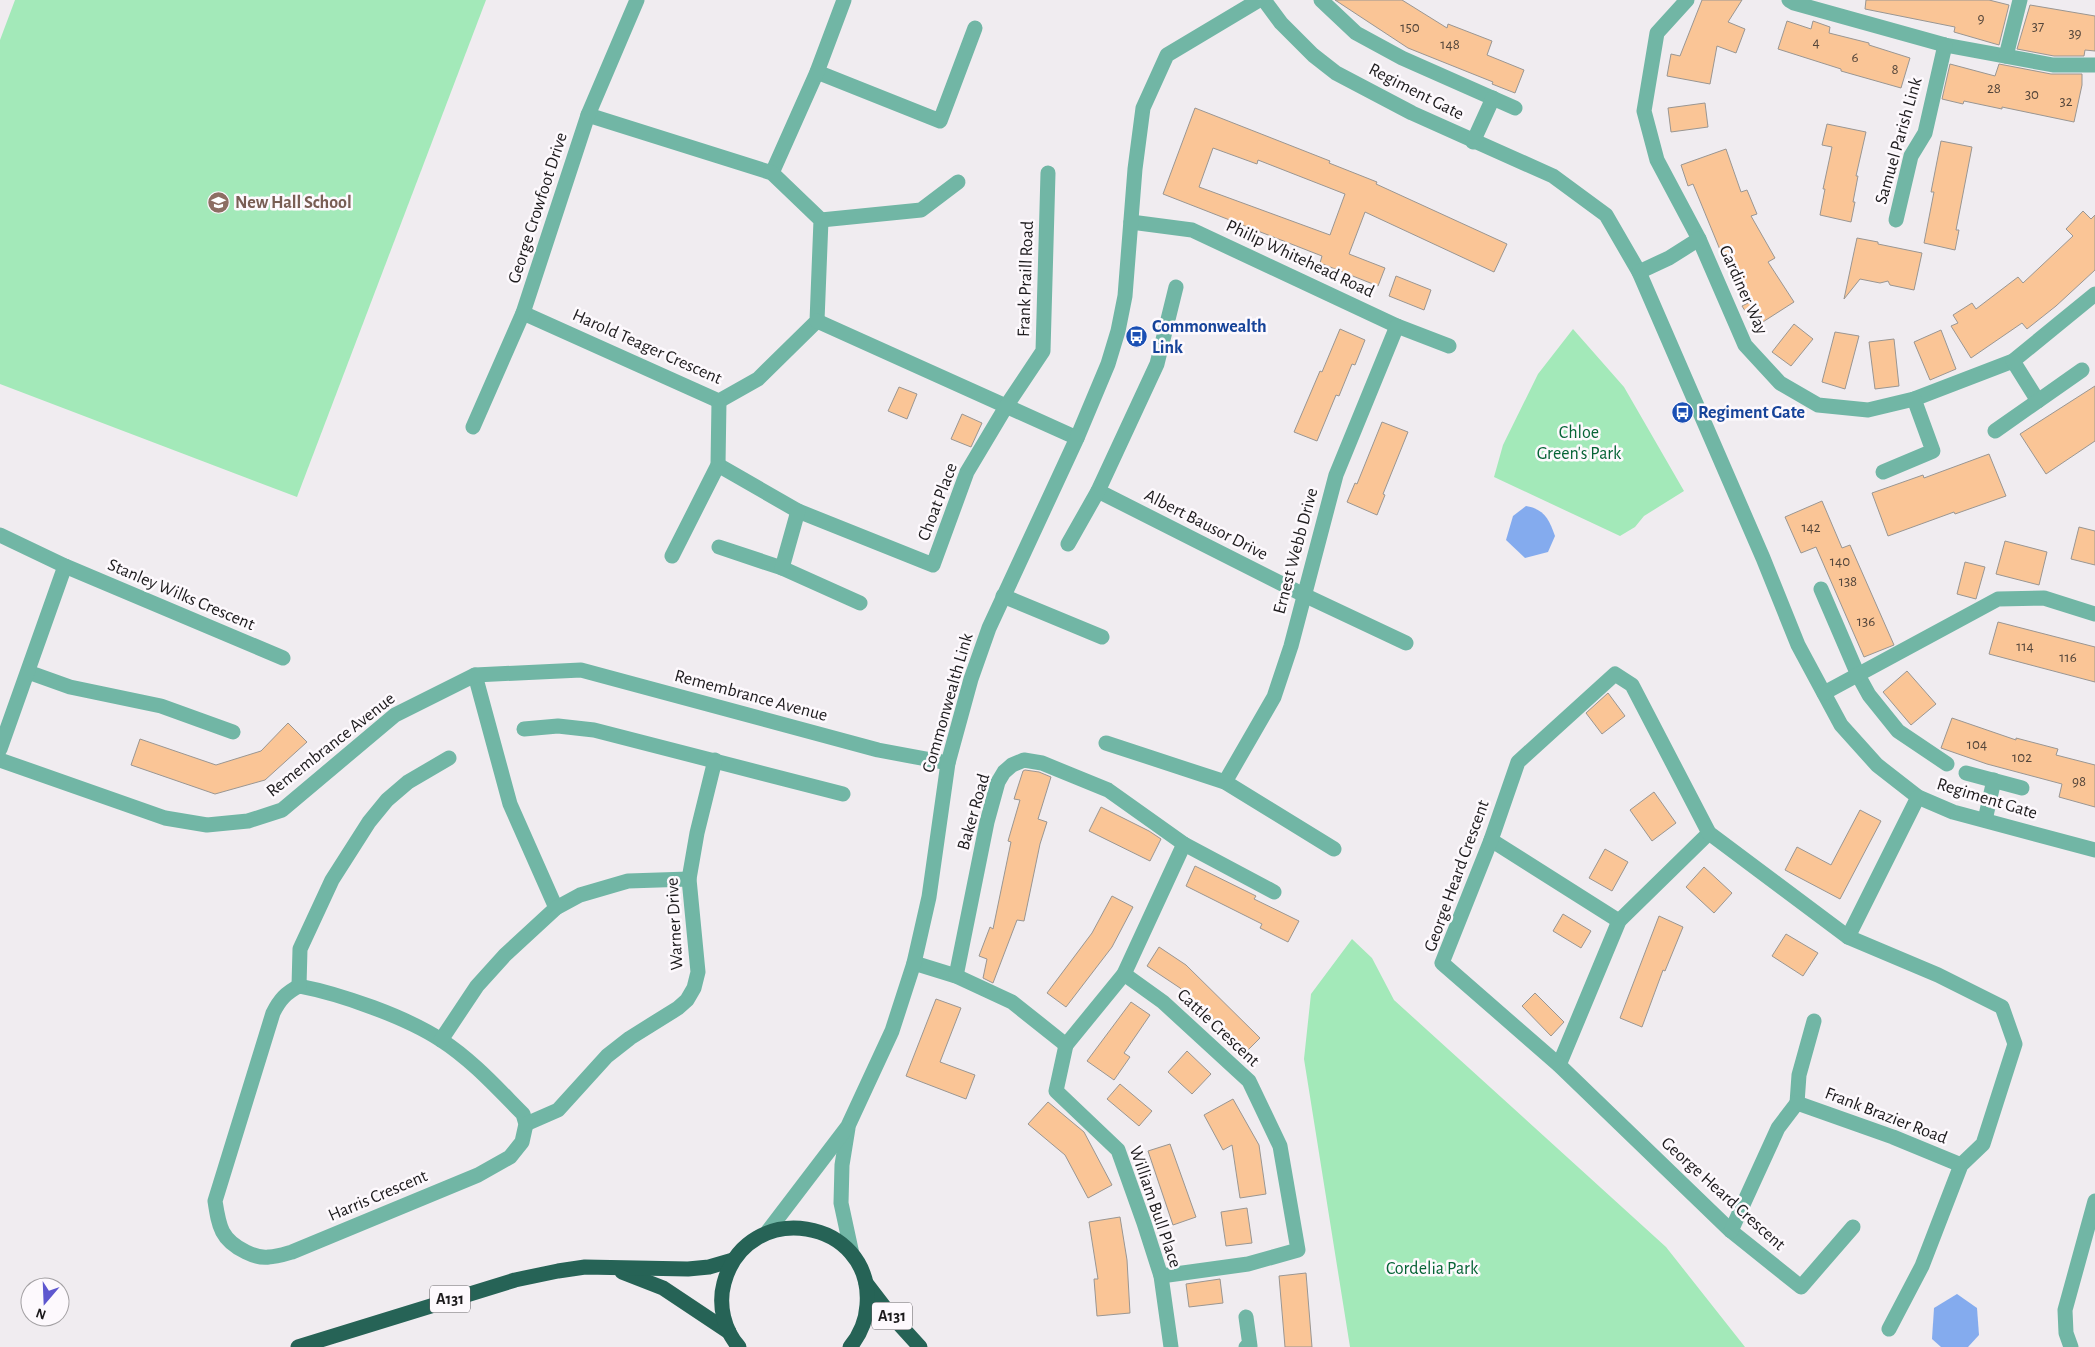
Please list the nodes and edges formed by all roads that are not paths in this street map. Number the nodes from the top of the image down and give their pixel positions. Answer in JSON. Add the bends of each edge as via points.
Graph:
{"nodes":[{"id":1,"x":637,"y":0,"type":"edge"},
{"id":2,"x":844,"y":0,"type":"edge"},
{"id":3,"x":1259,"y":0,"type":"edge"},
{"id":4,"x":1264,"y":0,"type":"edge"},
{"id":5,"x":1321,"y":0,"type":"edge"},
{"id":6,"x":1687,"y":0,"type":"edge"},
{"id":7,"x":1789,"y":0,"type":"edge"},
{"id":8,"x":2020,"y":0,"type":"edge"},
{"id":9,"x":975,"y":28,"type":"dead end"},
{"id":10,"x":1945,"y":45,"type":"junction"},
{"id":11,"x":2006,"y":56,"type":"junction"},
{"id":12,"x":2095,"y":65,"type":"edge"},
{"id":13,"x":817,"y":72,"type":"junction"},
{"id":14,"x":1493,"y":98,"type":"junction"},
{"id":15,"x":1515,"y":108,"type":"dead end"},
{"id":16,"x":588,"y":115,"type":"junction"},
{"id":17,"x":1473,"y":142,"type":"junction"},
{"id":18,"x":772,"y":173,"type":"junction"},
{"id":19,"x":1048,"y":173,"type":"dead end"},
{"id":20,"x":958,"y":182,"type":"dead end"},
{"id":21,"x":821,"y":220,"type":"junction"},
{"id":22,"x":1896,"y":220,"type":"dead end"},
{"id":23,"x":1131,"y":222,"type":"junction"},
{"id":24,"x":1699,"y":239,"type":"junction"},
{"id":25,"x":1639,"y":272,"type":"junction"},
{"id":26,"x":1176,"y":287,"type":"dead end"},
{"id":27,"x":2095,"y":294,"type":"edge"},
{"id":28,"x":523,"y":313,"type":"junction"},
{"id":29,"x":817,"y":321,"type":"junction"},
{"id":30,"x":1397,"y":326,"type":"junction"},
{"id":31,"x":1449,"y":346,"type":"dead end"},
{"id":32,"x":2013,"y":361,"type":"junction"},
{"id":33,"x":2082,"y":370,"type":"dead end"},
{"id":34,"x":1914,"y":399,"type":"junction"},
{"id":35,"x":719,"y":401,"type":"junction"},
{"id":36,"x":2038,"y":401,"type":"junction"},
{"id":37,"x":1006,"y":405,"type":"junction"},
{"id":38,"x":472,"y":427,"type":"dead end"},
{"id":39,"x":1995,"y":430,"type":"dead end"},
{"id":40,"x":1077,"y":438,"type":"junction"},
{"id":41,"x":718,"y":465,"type":"junction"},
{"id":42,"x":1883,"y":472,"type":"dead end"},
{"id":43,"x":1098,"y":491,"type":"junction"},
{"id":44,"x":798,"y":511,"type":"junction"},
{"id":45,"x":0,"y":535,"type":"edge"},
{"id":46,"x":1068,"y":544,"type":"dead end"},
{"id":47,"x":719,"y":547,"type":"dead end"},
{"id":48,"x":672,"y":556,"type":"dead end"},
{"id":49,"x":65,"y":566,"type":"junction"},
{"id":50,"x":782,"y":568,"type":"junction"},
{"id":51,"x":1821,"y":589,"type":"dead end"},
{"id":52,"x":1304,"y":595,"type":"junction"},
{"id":53,"x":1003,"y":596,"type":"junction"},
{"id":54,"x":860,"y":603,"type":"dead end"},
{"id":55,"x":2095,"y":614,"type":"edge"},
{"id":56,"x":1102,"y":637,"type":"dead end"},
{"id":57,"x":1406,"y":643,"type":"dead end"},
{"id":58,"x":283,"y":658,"type":"dead end"},
{"id":59,"x":28,"y":672,"type":"junction"},
{"id":60,"x":475,"y":675,"type":"junction"},
{"id":61,"x":1858,"y":675,"type":"junction"},
{"id":62,"x":1824,"y":693,"type":"junction"},
{"id":63,"x":524,"y":729,"type":"dead end"},
{"id":64,"x":233,"y":732,"type":"dead end"},
{"id":65,"x":1106,"y":743,"type":"dead end"},
{"id":66,"x":0,"y":749,"type":"edge"},
{"id":67,"x":450,"y":758,"type":"dead end"},
{"id":68,"x":0,"y":760,"type":"edge"},
{"id":69,"x":715,"y":760,"type":"junction"},
{"id":70,"x":948,"y":763,"type":"junction"},
{"id":71,"x":1947,"y":764,"type":"dead end"},
{"id":72,"x":1966,"y":772,"type":"dead end"},
{"id":73,"x":1994,"y":780,"type":"junction"},
{"id":74,"x":1225,"y":782,"type":"junction"},
{"id":75,"x":2022,"y":788,"type":"dead end"},
{"id":76,"x":843,"y":794,"type":"dead end"},
{"id":77,"x":1918,"y":797,"type":"junction"},
{"id":78,"x":1984,"y":820,"type":"junction"},
{"id":79,"x":1709,"y":833,"type":"junction"},
{"id":80,"x":1491,"y":840,"type":"junction"},
{"id":81,"x":1184,"y":844,"type":"junction"},
{"id":82,"x":1334,"y":849,"type":"dead end"},
{"id":83,"x":2095,"y":850,"type":"edge"},
{"id":84,"x":689,"y":879,"type":"junction"},
{"id":85,"x":1274,"y":892,"type":"dead end"},
{"id":86,"x":556,"y":908,"type":"junction"},
{"id":87,"x":1620,"y":921,"type":"junction"},
{"id":88,"x":1848,"y":937,"type":"junction"},
{"id":89,"x":914,"y":963,"type":"junction"},
{"id":90,"x":1124,"y":974,"type":"junction"},
{"id":91,"x":956,"y":976,"type":"junction"},
{"id":92,"x":299,"y":986,"type":"junction"},
{"id":93,"x":1814,"y":1021,"type":"dead end"},
{"id":94,"x":441,"y":1040,"type":"junction"},
{"id":95,"x":1066,"y":1045,"type":"junction"},
{"id":96,"x":1559,"y":1064,"type":"junction"},
{"id":97,"x":1797,"y":1103,"type":"junction"},
{"id":98,"x":526,"y":1124,"type":"junction"},
{"id":99,"x":848,"y":1126,"type":"junction"},
{"id":100,"x":1961,"y":1165,"type":"junction"},
{"id":101,"x":2095,"y":1201,"type":"edge"},
{"id":102,"x":1853,"y":1227,"type":"dead end"},
{"id":103,"x":768,"y":1231,"type":"junction"},
{"id":104,"x":1731,"y":1232,"type":"junction"},
{"id":105,"x":852,"y":1254,"type":"junction"},
{"id":106,"x":733,"y":1260,"type":"junction"},
{"id":107,"x":606,"y":1268,"type":"junction"},
{"id":108,"x":1161,"y":1276,"type":"junction"},
{"id":109,"x":866,"y":1282,"type":"junction"},
{"id":110,"x":1246,"y":1317,"type":"dead end"},
{"id":111,"x":1889,"y":1329,"type":"dead end"},
{"id":112,"x":736,"y":1343,"type":"edge"},
{"id":113,"x":298,"y":1347,"type":"edge"},
{"id":114,"x":850,"y":1347,"type":"edge"},
{"id":115,"x":920,"y":1347,"type":"edge"},
{"id":116,"x":1171,"y":1347,"type":"edge"},
{"id":117,"x":1246,"y":1347,"type":"edge"},
{"id":118,"x":2071,"y":1347,"type":"edge"}],
"edges":[{"from":1,"to":16,"type":"street","name":"George Crowfoot Drive"},
{"from":2,"to":13,"type":"street"},
{"from":3,"to":23,"type":"street","name":"Commonwealth Link","via":[[1167,55],[1143,108]]},
{"from":4,"to":17,"type":"street","name":"Regiment Gate","via":[[1281,23],[1313,55],[1336,72]]},
{"from":5,"to":14,"type":"street","via":[[1356,33],[1402,58]]},
{"from":6,"to":24,"type":"street","name":"Gardiner Way","via":[[1658,33],[1644,111],[1657,160]]},
{"from":7,"to":10,"type":"street"},
{"from":8,"to":11,"type":"street"},
{"from":9,"to":13,"type":"street","via":[[940,121]]},
{"from":10,"to":11,"type":"street"},
{"from":10,"to":22,"type":"street","name":"Samuel Parish Link","via":[[1925,133],[1911,156]]},
{"from":11,"to":12,"type":"street","via":[[2053,65]]},
{"from":13,"to":18,"type":"street"},
{"from":14,"to":15,"type":"street"},
{"from":14,"to":17,"type":"street"},
{"from":16,"to":18,"type":"street"},
{"from":16,"to":28,"type":"street","name":"George Crowfoot Drive"},
{"from":17,"to":25,"type":"street","name":"Regiment Gate","via":[[1553,176],[1606,215]]},
{"from":18,"to":21,"type":"street"},
{"from":19,"to":37,"type":"street","name":"Frank Praill Road","via":[[1043,351]]},
{"from":20,"to":21,"type":"street","via":[[921,210]]},
{"from":21,"to":29,"type":"street"},
{"from":23,"to":30,"type":"street","name":"Philip Whitehead Road","via":[[1192,230]]},
{"from":23,"to":40,"type":"street","name":"Commonwealth Link","via":[[1125,296],[1118,331]]},
{"from":24,"to":25,"type":"street","name":"Gardiner Way"},
{"from":24,"to":34,"type":"street","name":"Gardiner Way","via":[[1745,345],[1780,383],[1818,404],[1868,410]]},
{"from":25,"to":62,"type":"street","name":"Regiment Gate","via":[[1798,645]]},
{"from":26,"to":43,"type":"street","via":[[1157,364]]},
{"from":27,"to":32,"type":"street","name":"Gardiner Way"},
{"from":28,"to":35,"type":"street","name":"Harold Teager Crescent"},
{"from":28,"to":38,"type":"street","name":"George Crowfoot Drive"},
{"from":29,"to":35,"type":"street","name":"Harold Teager Crescent","via":[[758,379]]},
{"from":29,"to":37,"type":"street"},
{"from":30,"to":31,"type":"street","name":"Philip Whitehead Road"},
{"from":30,"to":52,"type":"street","name":"Ernest Webb Drive","via":[[1336,475]]},
{"from":32,"to":34,"type":"street","name":"Gardiner Way"},
{"from":32,"to":36,"type":"street"},
{"from":33,"to":36,"type":"street"},
{"from":34,"to":42,"type":"street","via":[[1933,451]]},
{"from":35,"to":41,"type":"street"},
{"from":36,"to":39,"type":"street"},
{"from":37,"to":40,"type":"street"},
{"from":37,"to":44,"type":"street","name":"Choat Place","via":[[967,472],[933,565]]},
{"from":40,"to":53,"type":"street","name":"Commonwealth Link"},
{"from":41,"to":44,"type":"street","name":"Choat Place"},
{"from":41,"to":48,"type":"street"},
{"from":43,"to":46,"type":"street"},
{"from":43,"to":52,"type":"street","name":"Albert Bausor Drive"},
{"from":44,"to":50,"type":"street"},
{"from":45,"to":49,"type":"street","name":"Stanley Wilks Crescent"},
{"from":47,"to":50,"type":"street"},
{"from":49,"to":58,"type":"street","name":"Stanley Wilks Crescent"},
{"from":49,"to":59,"type":"street"},
{"from":50,"to":54,"type":"street"},
{"from":51,"to":61,"type":"street"},
{"from":52,"to":57,"type":"street","name":"Albert Bausor Drive"},
{"from":52,"to":74,"type":"street","name":"Ernest Webb Drive","via":[[1274,697]]},
{"from":53,"to":56,"type":"street"},
{"from":53,"to":70,"type":"street","name":"Commonwealth Link","via":[[971,679]]},
{"from":55,"to":61,"type":"street","via":[[2044,598],[1998,599]]},
{"from":59,"to":64,"type":"street","via":[[70,687],[161,706]]},
{"from":59,"to":66,"type":"street"},
{"from":60,"to":68,"type":"street","name":"Remembrance Avenue","via":[[395,715],[282,810],[248,821],[207,825],[165,818]]},
{"from":60,"to":70,"type":"street","name":"Remembrance Avenue","via":[[581,670],[878,750]]},
{"from":60,"to":86,"type":"street","via":[[510,804]]},
{"from":61,"to":62,"type":"street"},
{"from":61,"to":71,"type":"street","via":[[1898,731]]},
{"from":62,"to":77,"type":"street","name":"Regiment Gate","via":[[1841,725],[1877,765]]},
{"from":63,"to":69,"type":"street","via":[[558,726],[594,730]]},
{"from":65,"to":74,"type":"street"},
{"from":67,"to":92,"type":"street","via":[[408,782],[368,822],[332,880],[300,949]]},
{"from":69,"to":76,"type":"street"},
{"from":69,"to":84,"type":"street","name":"Warner Drive"},
{"from":70,"to":89,"type":"street","name":"Commonwealth Link","via":[[929,897]]},
{"from":72,"to":73,"type":"street"},
{"from":73,"to":75,"type":"street"},
{"from":73,"to":78,"type":"street"},
{"from":74,"to":82,"type":"street"},
{"from":77,"to":78,"type":"street","name":"Regiment Gate","via":[[1953,812]]},
{"from":77,"to":88,"type":"street"},
{"from":78,"to":83,"type":"street","name":"Regiment Gate"},
{"from":79,"to":80,"type":"street","name":"George Heard Crescent","via":[[1632,685],[1616,674],[1518,762]]},
{"from":79,"to":87,"type":"street"},
{"from":79,"to":88,"type":"street","name":"George Heard Crescent"},
{"from":80,"to":87,"type":"street"},
{"from":80,"to":96,"type":"street","name":"George Heard Crescent","via":[[1442,963]]},
{"from":81,"to":85,"type":"street","name":"Baker Road"},
{"from":81,"to":90,"type":"street"},
{"from":81,"to":91,"type":"street","name":"Baker Road","via":[[1108,790],[1042,763],[1024,760],[1012,765],[998,782],[987,822]]},
{"from":84,"to":86,"type":"street","via":[[628,881],[580,895]]},
{"from":84,"to":98,"type":"street","name":"Warner Drive","via":[[698,972],[687,1000],[607,1056],[558,1110]]},
{"from":86,"to":94,"type":"street","via":[[477,986]]},
{"from":87,"to":96,"type":"street"},
{"from":88,"to":100,"type":"street","name":"George Heard Crescent","via":[[1938,975],[2002,1007],[2015,1044],[1983,1144]]},
{"from":89,"to":91,"type":"street"},
{"from":89,"to":99,"type":"street","name":"Commonwealth Link","via":[[892,1031]]},
{"from":90,"to":95,"type":"street"},
{"from":90,"to":108,"type":"street","name":"Cattle Crescent","via":[[1163,1002],[1249,1081],[1280,1146],[1298,1250],[1248,1264]]},
{"from":91,"to":95,"type":"street","via":[[1012,1002]]},
{"from":92,"to":94,"type":"street","via":[[318,989],[401,1019]]},
{"from":92,"to":98,"type":"street","name":"Harris Crescent","via":[[286,992],[273,1013],[215,1201],[218,1223],[234,1247],[269,1258],[292,1252],[478,1175],[510,1158],[522,1142]]},
{"from":93,"to":97,"type":"street","name":"Frank Brazier Road","via":[[1799,1075]]},
{"from":94,"to":98,"type":"street","via":[[479,1070],[523,1114]]},
{"from":95,"to":108,"type":"street","name":"William Bull Place","via":[[1056,1091],[1118,1150]]},
{"from":96,"to":104,"type":"street","name":"George Heard Crescent"},
{"from":97,"to":100,"type":"street","name":"Frank Brazier Road"},
{"from":97,"to":104,"type":"street","name":"Frank Brazier Road","via":[[1778,1128]]},
{"from":99,"to":103,"type":"street","name":"Commonwealth Link"},
{"from":99,"to":105,"type":"street","name":"Commonwealth Link","via":[[841,1203]]},
{"from":100,"to":111,"type":"street","name":"George Heard Crescent","via":[[1922,1266]]},
{"from":101,"to":118,"type":"street","via":[[2064,1310]]},
{"from":102,"to":104,"type":"street","name":"George Heard Crescent","via":[[1801,1287]]},
{"from":103,"to":105,"type":"highway","via":[[798,1226],[813,1229],[841,1243]]},
{"from":103,"to":106,"type":"highway","via":[[755,1238]]},
{"from":105,"to":109,"type":"highway"},
{"from":106,"to":107,"type":"highway","number":"A131","via":[[688,1269]]},
{"from":106,"to":112,"type":"highway","via":[[722,1288],[723,1318]]},
{"from":107,"to":112,"type":"highway","number":"A131","via":[[663,1288]]},
{"from":107,"to":113,"type":"highway","number":"A131","via":[[586,1267],[515,1280]]},
{"from":108,"to":116,"type":"street","name":"William Bull Place"},
{"from":109,"to":114,"type":"highway","via":[[866,1314],[862,1328]]},
{"from":109,"to":115,"type":"highway","number":"A131"},
{"from":110,"to":117,"type":"street","via":[[1250,1346]]}]}
